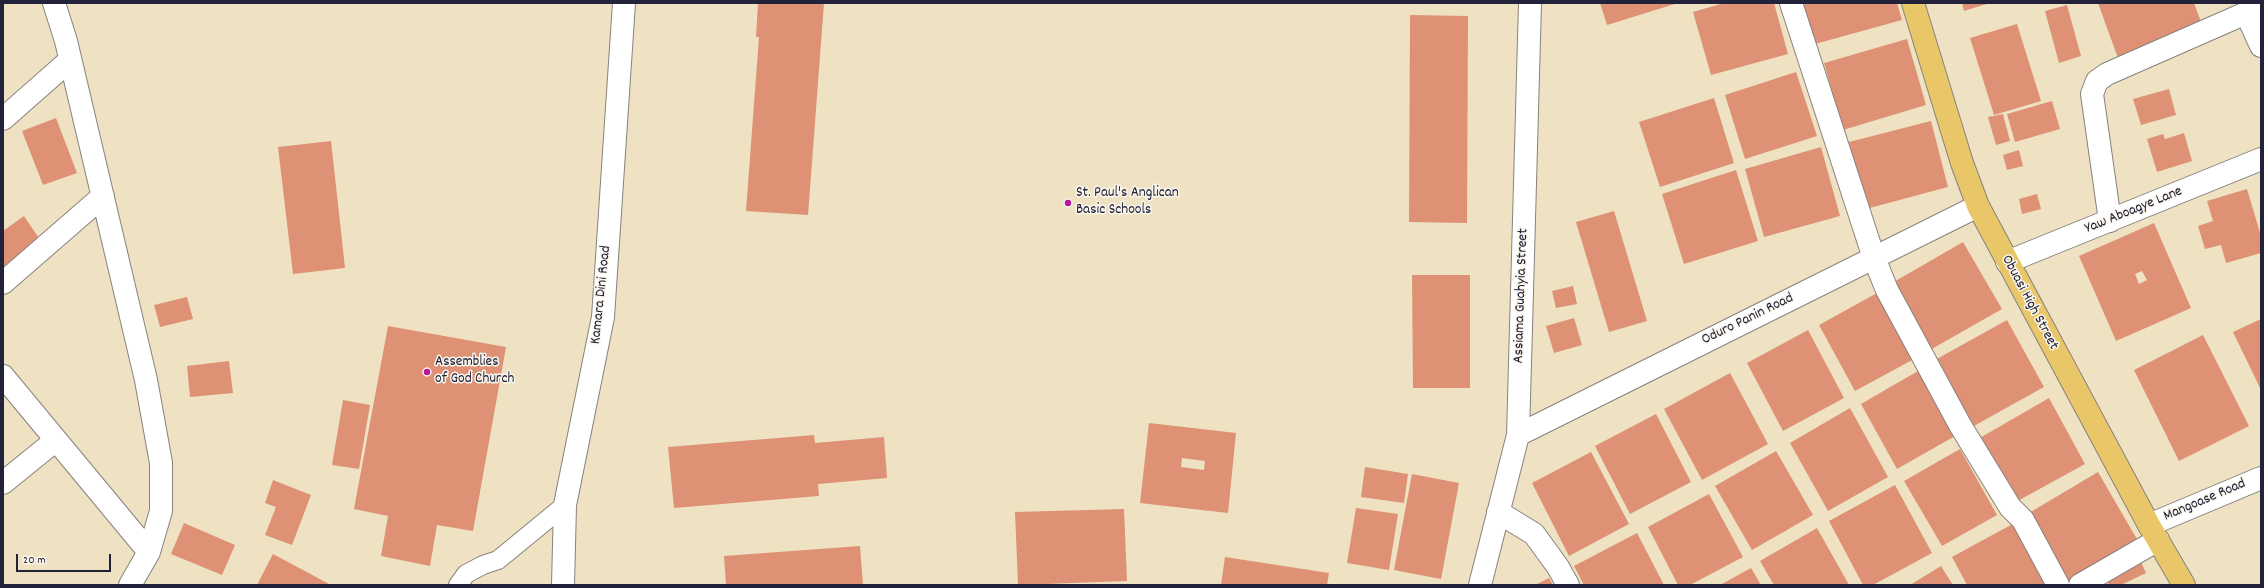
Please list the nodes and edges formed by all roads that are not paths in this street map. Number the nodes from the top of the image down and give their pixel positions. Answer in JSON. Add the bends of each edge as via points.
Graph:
{"nodes":[{"id":1,"x":54,"y":3,"type":"edge"},
{"id":2,"x":624,"y":3,"type":"edge"},
{"id":3,"x":1530,"y":3,"type":"edge"},
{"id":4,"x":1791,"y":3,"type":"edge"},
{"id":5,"x":1913,"y":3,"type":"edge"},
{"id":6,"x":2253,"y":9,"type":"edge"},
{"id":7,"x":2261,"y":46,"type":"edge"},
{"id":8,"x":70,"y":60,"type":"junction"},
{"id":9,"x":3,"y":119,"type":"edge"},
{"id":10,"x":2261,"y":159,"type":"edge"},
{"id":11,"x":103,"y":196,"type":"junction"},
{"id":12,"x":1978,"y":206,"type":"junction"},
{"id":13,"x":2110,"y":221,"type":"junction"},
{"id":14,"x":1874,"y":258,"type":"junction"},
{"id":15,"x":2007,"y":262,"type":"junction"},
{"id":16,"x":3,"y":283,"type":"edge"},
{"id":17,"x":3,"y":376,"type":"edge"},
{"id":18,"x":1518,"y":435,"type":"junction"},
{"id":19,"x":56,"y":440,"type":"junction"},
{"id":20,"x":2261,"y":478,"type":"edge"},
{"id":21,"x":3,"y":483,"type":"edge"},
{"id":22,"x":565,"y":505,"type":"junction"},
{"id":23,"x":1498,"y":512,"type":"junction"},
{"id":24,"x":2154,"y":532,"type":"junction"},
{"id":25,"x":149,"y":552,"type":"junction"},
{"id":26,"x":130,"y":585,"type":"edge"},
{"id":27,"x":458,"y":585,"type":"edge"},
{"id":28,"x":563,"y":585,"type":"edge"},
{"id":29,"x":1480,"y":585,"type":"edge"},
{"id":30,"x":1568,"y":585,"type":"edge"},
{"id":31,"x":2058,"y":585,"type":"edge"},
{"id":32,"x":2080,"y":585,"type":"edge"},
{"id":33,"x":2184,"y":585,"type":"edge"}],
"edges":[{"from":1,"to":8,"type":"street"},
{"from":2,"to":22,"type":"street","name":"Kamara Dini Road","via":[[603,317]]},
{"from":3,"to":18,"type":"street","name":"Assiama Guahyia Street"},
{"from":4,"to":14,"type":"street"},
{"from":5,"to":12,"type":"main road","name":"Obuasi High Street","via":[[1962,164]]},
{"from":6,"to":7,"type":"street"},
{"from":6,"to":13,"type":"street","via":[[2107,74],[2097,81],[2092,94]]},
{"from":8,"to":9,"type":"street"},
{"from":8,"to":11,"type":"street"},
{"from":10,"to":13,"type":"street","name":"Yaw Aboagye Lane"},
{"from":11,"to":16,"type":"street"},
{"from":11,"to":25,"type":"street","via":[[146,380],[161,463],[161,511]]},
{"from":12,"to":14,"type":"street","name":"Oduro Panin Road"},
{"from":12,"to":15,"type":"main road","name":"Obuasi High Street"},
{"from":13,"to":15,"type":"street","name":"Yaw Aboagye Lane"},
{"from":14,"to":18,"type":"street","name":"Oduro Panin Road"},
{"from":14,"to":31,"type":"street","via":[[1887,290],[1960,425],[2010,507],[2023,520]]},
{"from":15,"to":24,"type":"main road","name":"Obuasi High Street"},
{"from":17,"to":19,"type":"street"},
{"from":18,"to":23,"type":"street","name":"Assiama Guahyia Street"},
{"from":19,"to":21,"type":"street"},
{"from":19,"to":25,"type":"street"},
{"from":20,"to":24,"type":"street","name":"Mangoase Road"},
{"from":22,"to":27,"type":"lane","via":[[498,560],[466,574]]},
{"from":22,"to":28,"type":"street","name":"Kamara Dini Road"},
{"from":23,"to":29,"type":"street","name":"Assiama Guahyia Street"},
{"from":23,"to":30,"type":"street","via":[[1534,534]]},
{"from":24,"to":32,"type":"street","name":"Mangoase Road"},
{"from":24,"to":33,"type":"main road","name":"Obuasi High Street"},
{"from":25,"to":26,"type":"street"}]}
